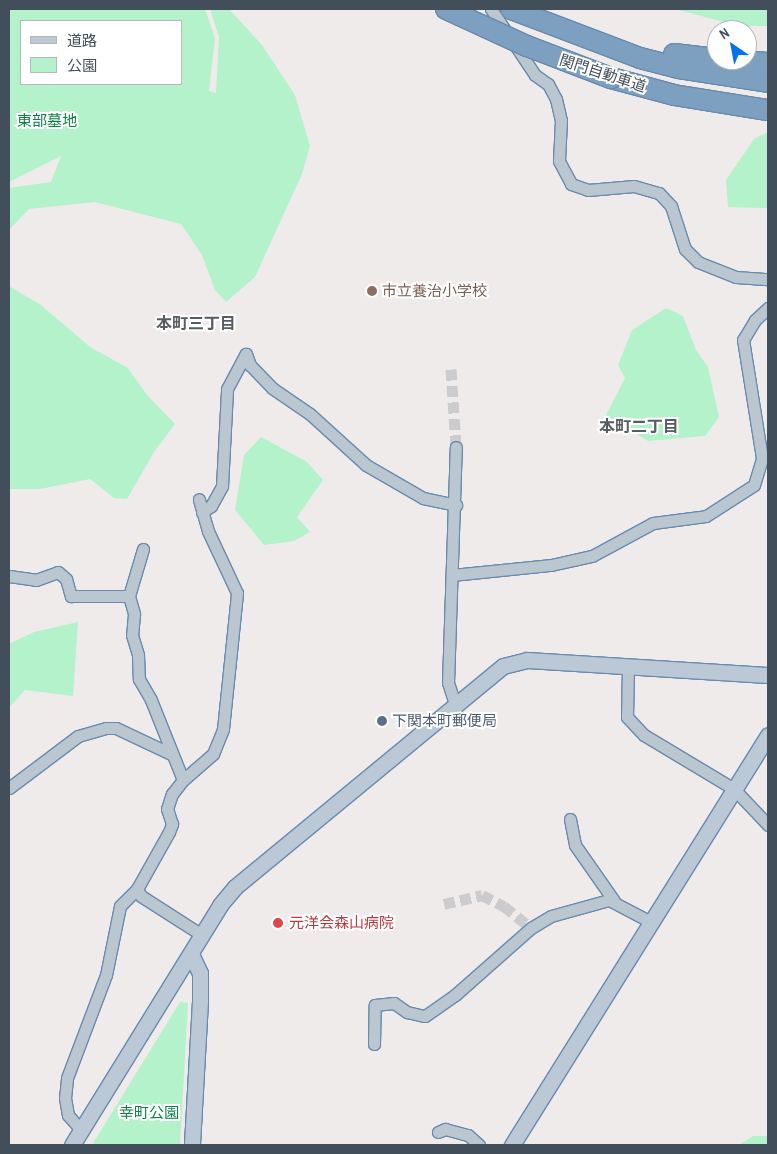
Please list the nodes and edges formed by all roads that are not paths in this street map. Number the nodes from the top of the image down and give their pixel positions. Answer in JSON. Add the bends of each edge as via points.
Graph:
{"nodes":[{"id":1,"x":446,"y":9,"type":"edge"},
{"id":2,"x":491,"y":9,"type":"edge"},
{"id":3,"x":511,"y":9,"type":"edge"},
{"id":4,"x":539,"y":21,"type":"junction"},
{"id":5,"x":707,"y":58,"type":"edge"},
{"id":6,"x":768,"y":82,"type":"edge"},
{"id":7,"x":768,"y":110,"type":"edge"},
{"id":8,"x":768,"y":279,"type":"edge"},
{"id":9,"x":768,"y":308,"type":"edge"},
{"id":10,"x":456,"y":447,"type":"tunnel mouth"},
{"id":11,"x":199,"y":499,"type":"dead end"},
{"id":12,"x":456,"y":505,"type":"junction"},
{"id":13,"x":202,"y":512,"type":"junction"},
{"id":14,"x":143,"y":550,"type":"dead end"},
{"id":15,"x":452,"y":575,"type":"junction"},
{"id":16,"x":9,"y":576,"type":"edge"},
{"id":17,"x":129,"y":596,"type":"junction"},
{"id":18,"x":628,"y":666,"type":"junction"},
{"id":19,"x":768,"y":674,"type":"edge"},
{"id":20,"x":455,"y":704,"type":"junction"},
{"id":21,"x":768,"y":736,"type":"edge"},
{"id":22,"x":171,"y":754,"type":"junction"},
{"id":23,"x":183,"y":780,"type":"junction"},
{"id":24,"x":9,"y":788,"type":"edge"},
{"id":25,"x":734,"y":789,"type":"junction"},
{"id":26,"x":570,"y":819,"type":"dead end"},
{"id":27,"x":768,"y":825,"type":"edge"},
{"id":28,"x":137,"y":890,"type":"junction"},
{"id":29,"x":614,"y":901,"type":"junction"},
{"id":30,"x":651,"y":922,"type":"junction"},
{"id":31,"x":202,"y":935,"type":"junction"},
{"id":32,"x":191,"y":954,"type":"junction"},
{"id":33,"x":374,"y":1044,"type":"dead end"},
{"id":34,"x":81,"y":1130,"type":"junction"},
{"id":35,"x":438,"y":1132,"type":"dead end"},
{"id":36,"x":72,"y":1145,"type":"edge"},
{"id":37,"x":192,"y":1145,"type":"edge"},
{"id":38,"x":479,"y":1145,"type":"edge"},
{"id":39,"x":512,"y":1145,"type":"edge"}],
"edges":[{"from":1,"to":7,"type":"highway","name":"関門自動車道","bridge":true,"via":[[527,46],[612,78],[674,95]]},
{"from":2,"to":8,"type":"street","via":[[535,75],[548,84],[556,99],[561,120],[559,161],[571,184],[588,190],[634,186],[659,193],[671,206],[685,248],[698,262],[736,277]]},
{"from":3,"to":4,"type":"highway","name":"関門自動車道"},
{"from":4,"to":5,"type":"highway","via":[[638,48]]},
{"from":4,"to":6,"type":"highway","name":"関門自動車道","via":[[671,66]]},
{"from":9,"to":15,"type":"street","via":[[755,320],[743,340],[762,458],[754,485],[706,516],[654,523],[592,556],[551,565]]},
{"from":10,"to":12,"type":"street"},
{"from":11,"to":13,"type":"street"},
{"from":12,"to":13,"type":"street","via":[[423,498],[366,465],[310,414],[272,388],[250,365],[246,354],[227,389],[222,486],[211,506]]},
{"from":12,"to":15,"type":"street"},
{"from":13,"to":23,"type":"street","via":[[237,593],[223,729],[213,754]]},
{"from":14,"to":17,"type":"street"},
{"from":15,"to":20,"type":"street","via":[[448,683]]},
{"from":16,"to":17,"type":"street","via":[[36,580],[58,572],[66,579],[71,596]]},
{"from":17,"to":22,"type":"street","via":[[134,614],[132,635],[138,655],[139,679],[165,732]]},
{"from":18,"to":19,"type":"street"},
{"from":18,"to":20,"type":"street","via":[[513,661]]},
{"from":18,"to":25,"type":"street","via":[[627,717],[644,735]]},
{"from":20,"to":31,"type":"street","via":[[251,871],[220,905]]},
{"from":21,"to":25,"type":"street"},
{"from":22,"to":23,"type":"street"},
{"from":22,"to":24,"type":"street","via":[[116,728],[106,728],[78,736]]},
{"from":23,"to":28,"type":"street","via":[[172,794],[167,809],[172,824],[169,832]]},
{"from":25,"to":27,"type":"street"},
{"from":25,"to":30,"type":"street"},
{"from":26,"to":29,"type":"street","via":[[575,845]]},
{"from":28,"to":31,"type":"street","via":[[141,896]]},
{"from":28,"to":34,"type":"street","via":[[120,906],[106,975],[67,1078],[65,1098],[68,1115]]},
{"from":29,"to":30,"type":"street"},
{"from":29,"to":33,"type":"street","via":[[567,910],[544,920],[425,1016],[407,1012],[394,1003],[375,1005]]},
{"from":30,"to":39,"type":"street"},
{"from":31,"to":32,"type":"street"},
{"from":32,"to":34,"type":"street"},
{"from":32,"to":37,"type":"street","via":[[200,972]]},
{"from":34,"to":36,"type":"street"},
{"from":35,"to":38,"type":"street","via":[[445,1129],[468,1135]]}]}
